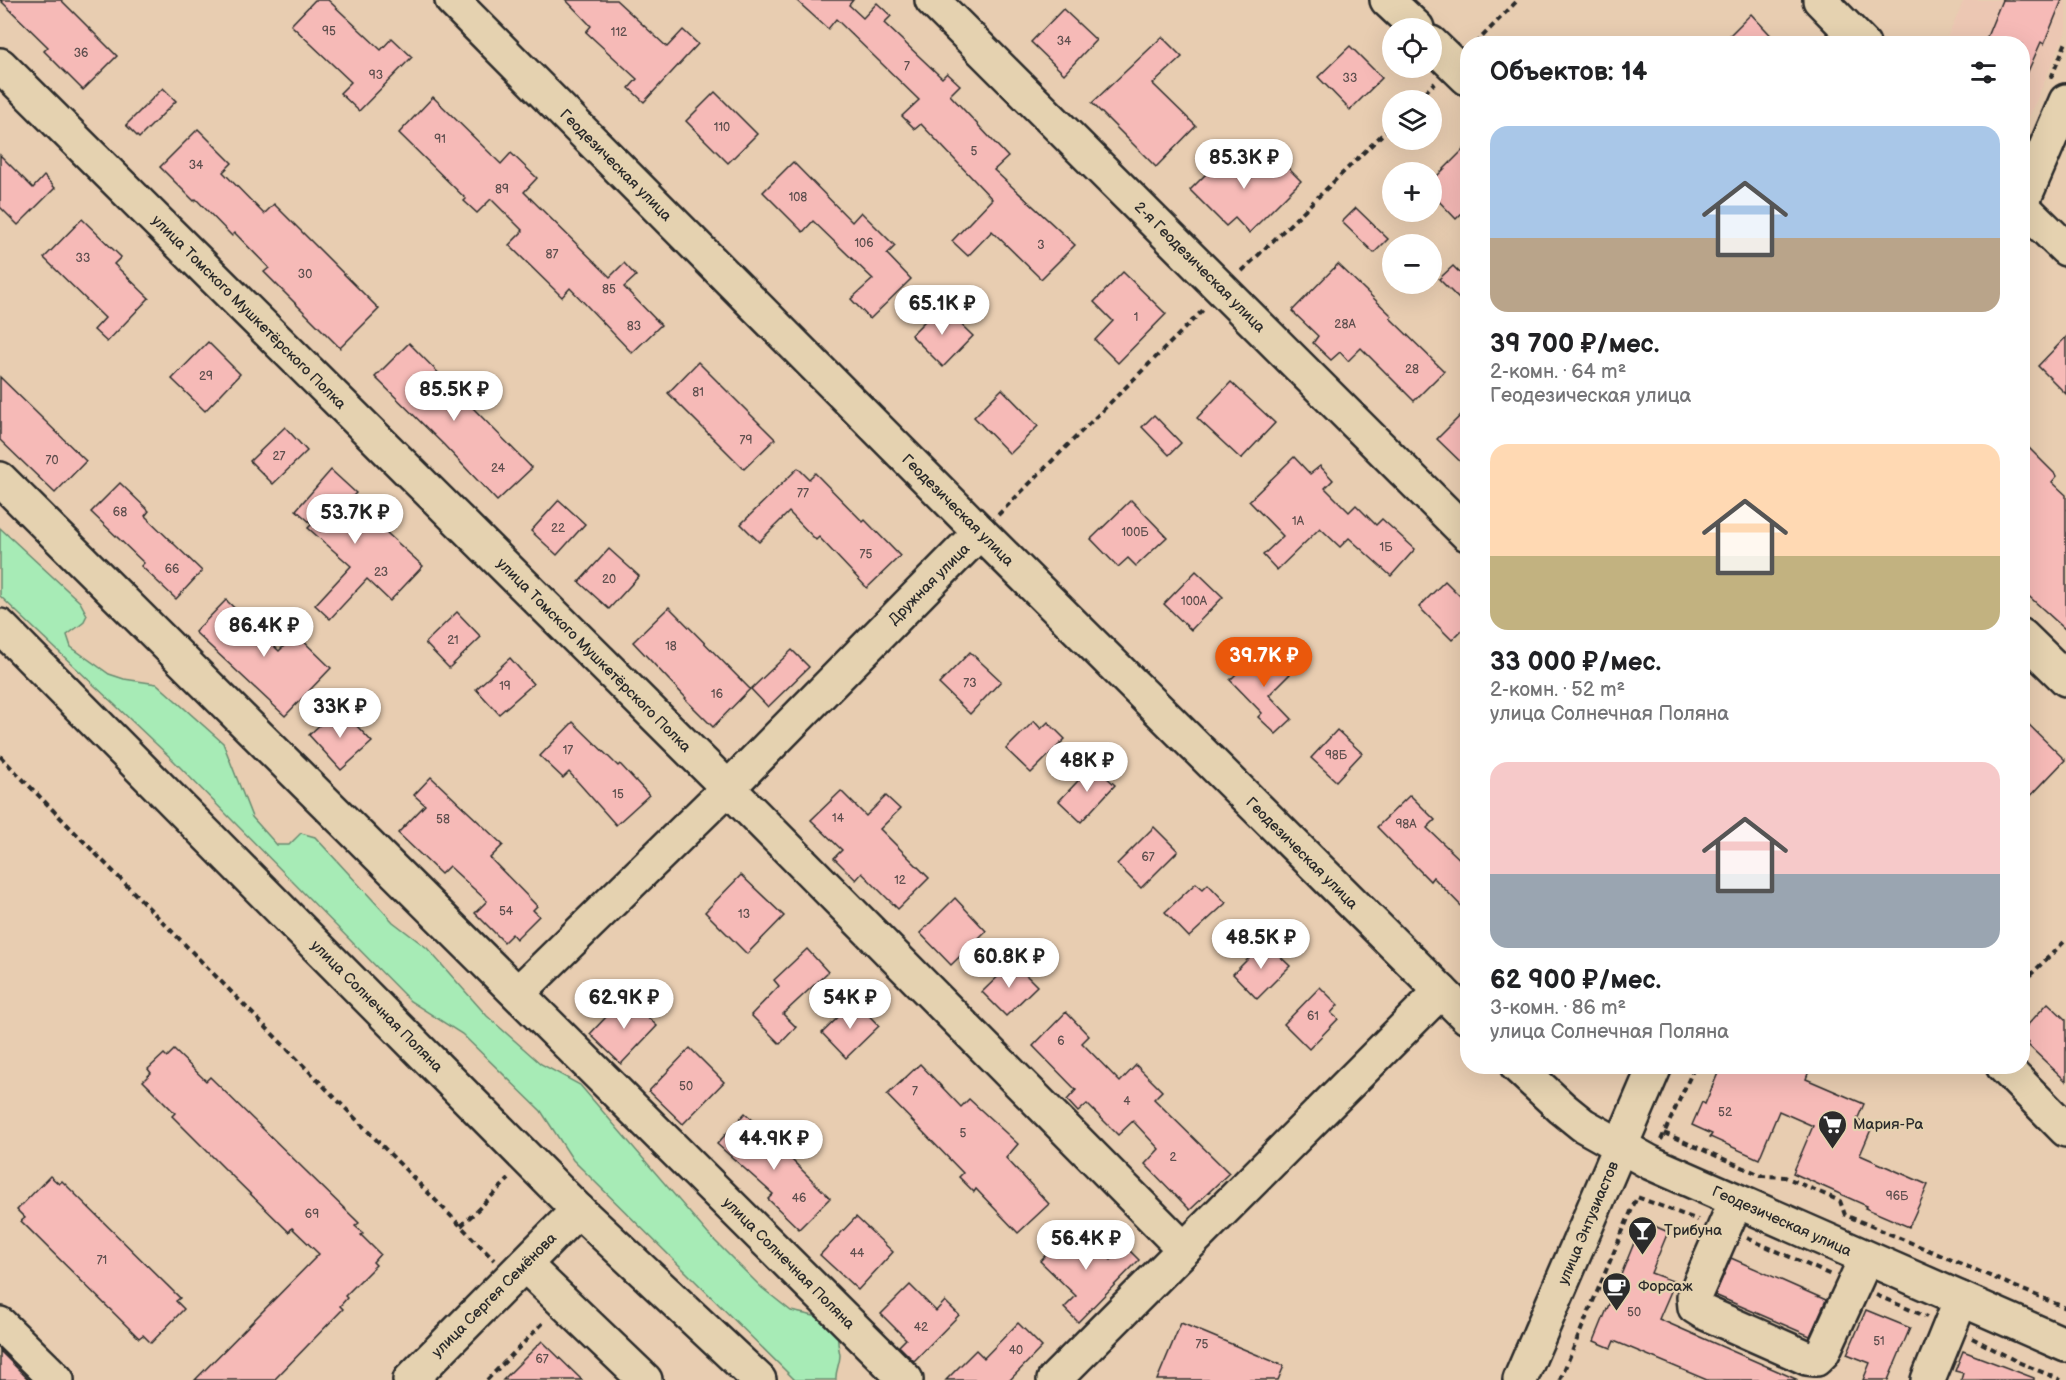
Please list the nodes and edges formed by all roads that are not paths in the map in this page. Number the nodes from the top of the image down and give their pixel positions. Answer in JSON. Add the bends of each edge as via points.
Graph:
{"nodes":[{"id":1,"x":452,"y":0,"type":"edge"},
{"id":2,"x":932,"y":0,"type":"edge"},
{"id":3,"x":1387,"y":0,"type":"edge"},
{"id":4,"x":1820,"y":0,"type":"edge"},
{"id":5,"x":1406,"y":18,"type":"edge"},
{"id":6,"x":1855,"y":36,"type":"edge"},
{"id":7,"x":1442,"y":53,"type":"edge"},
{"id":8,"x":0,"y":64,"type":"edge"},
{"id":9,"x":1460,"y":71,"type":"edge"},
{"id":10,"x":2066,"y":101,"type":"edge"},
{"id":11,"x":2030,"y":185,"type":"edge"},
{"id":12,"x":2030,"y":212,"type":"edge"},
{"id":13,"x":2066,"y":249,"type":"edge"},
{"id":14,"x":0,"y":479,"type":"edge"},
{"id":15,"x":1460,"y":527,"type":"edge"},
{"id":16,"x":980,"y":532,"type":"junction"},
{"id":17,"x":0,"y":626,"type":"edge"},
{"id":18,"x":2030,"y":644,"type":"edge"},
{"id":19,"x":2066,"y":679,"type":"edge"},
{"id":20,"x":728,"y":788,"type":"junction"},
{"id":21,"x":1441,"y":991,"type":"junction"},
{"id":22,"x":518,"y":993,"type":"junction"},
{"id":23,"x":1460,"y":1010,"type":"edge"},
{"id":24,"x":1531,"y":1074,"type":"edge"},
{"id":25,"x":1652,"y":1074,"type":"edge"},
{"id":26,"x":2011,"y":1074,"type":"edge"},
{"id":27,"x":2066,"y":1130,"type":"edge"},
{"id":28,"x":1621,"y":1148,"type":"junction"},
{"id":29,"x":1736,"y":1201,"type":"junction"},
{"id":30,"x":578,"y":1210,"type":"junction"},
{"id":31,"x":1184,"y":1249,"type":"junction"},
{"id":32,"x":1866,"y":1258,"type":"junction"},
{"id":33,"x":519,"y":1271,"type":"junction"},
{"id":34,"x":1961,"y":1299,"type":"junction"},
{"id":35,"x":0,"y":1324,"type":"edge"},
{"id":36,"x":2066,"y":1345,"type":"edge"},
{"id":37,"x":57,"y":1380,"type":"edge"},
{"id":38,"x":410,"y":1380,"type":"edge"},
{"id":39,"x":645,"y":1380,"type":"edge"},
{"id":40,"x":759,"y":1380,"type":"edge"},
{"id":41,"x":906,"y":1380,"type":"edge"},
{"id":42,"x":1054,"y":1380,"type":"edge"},
{"id":43,"x":1520,"y":1380,"type":"edge"},
{"id":44,"x":1928,"y":1380,"type":"edge"}],
"edges":[{"from":1,"to":16,"type":"street","name":"Геодезическая улица"},
{"from":2,"to":15,"type":"street","name":"2-я Геодезическая улица"},
{"from":3,"to":5,"type":"street"},
{"from":4,"to":6,"type":"street"},
{"from":7,"to":9,"type":"street"},
{"from":8,"to":20,"type":"street","name":"улица Томского Мушкетёрского Полка"},
{"from":10,"to":11,"type":"street"},
{"from":12,"to":13,"type":"street"},
{"from":14,"to":22,"type":"street","name":"улица Солнечная Поляна"},
{"from":16,"to":20,"type":"street","name":"Дружная улица"},
{"from":16,"to":21,"type":"street","name":"Геодезическая улица"},
{"from":17,"to":30,"type":"street","name":"улица Солнечная Поляна"},
{"from":18,"to":19,"type":"street"},
{"from":20,"to":22,"type":"street","name":"Дружная улица"},
{"from":20,"to":31,"type":"street","name":"улица Томского Мушкетёрского Полка"},
{"from":21,"to":23,"type":"street","name":"Геодезическая улица"},
{"from":21,"to":31,"type":"street"},
{"from":22,"to":41,"type":"street","name":"улица Солнечная Поляна"},
{"from":24,"to":28,"type":"street","name":"Геодезическая улица","via":[[1583,1125]]},
{"from":25,"to":28,"type":"street","name":"улица Энтузиастов"},
{"from":26,"to":27,"type":"street"},
{"from":28,"to":29,"type":"street","name":"Геодезическая улица"},
{"from":28,"to":43,"type":"street","name":"улица Энтузиастов"},
{"from":29,"to":32,"type":"street","name":"Геодезическая улица"},
{"from":29,"to":32,"type":"street","via":[[1694,1298],[1695,1306],[1713,1317],[1816,1359],[1823,1352]]},
{"from":30,"to":33,"type":"street","name":"улица Сергея Семёнова"},
{"from":30,"to":40,"type":"street","name":"улица Солнечная Поляна"},
{"from":31,"to":42,"type":"street"},
{"from":32,"to":34,"type":"street","name":"Геодезическая улица"},
{"from":33,"to":38,"type":"street","name":"улица Сергея Семёнова"},
{"from":33,"to":39,"type":"street","via":[[564,1302]]},
{"from":34,"to":36,"type":"street","name":"Геодезическая улица"},
{"from":34,"to":44,"type":"street"},
{"from":35,"to":37,"type":"street"}]}
